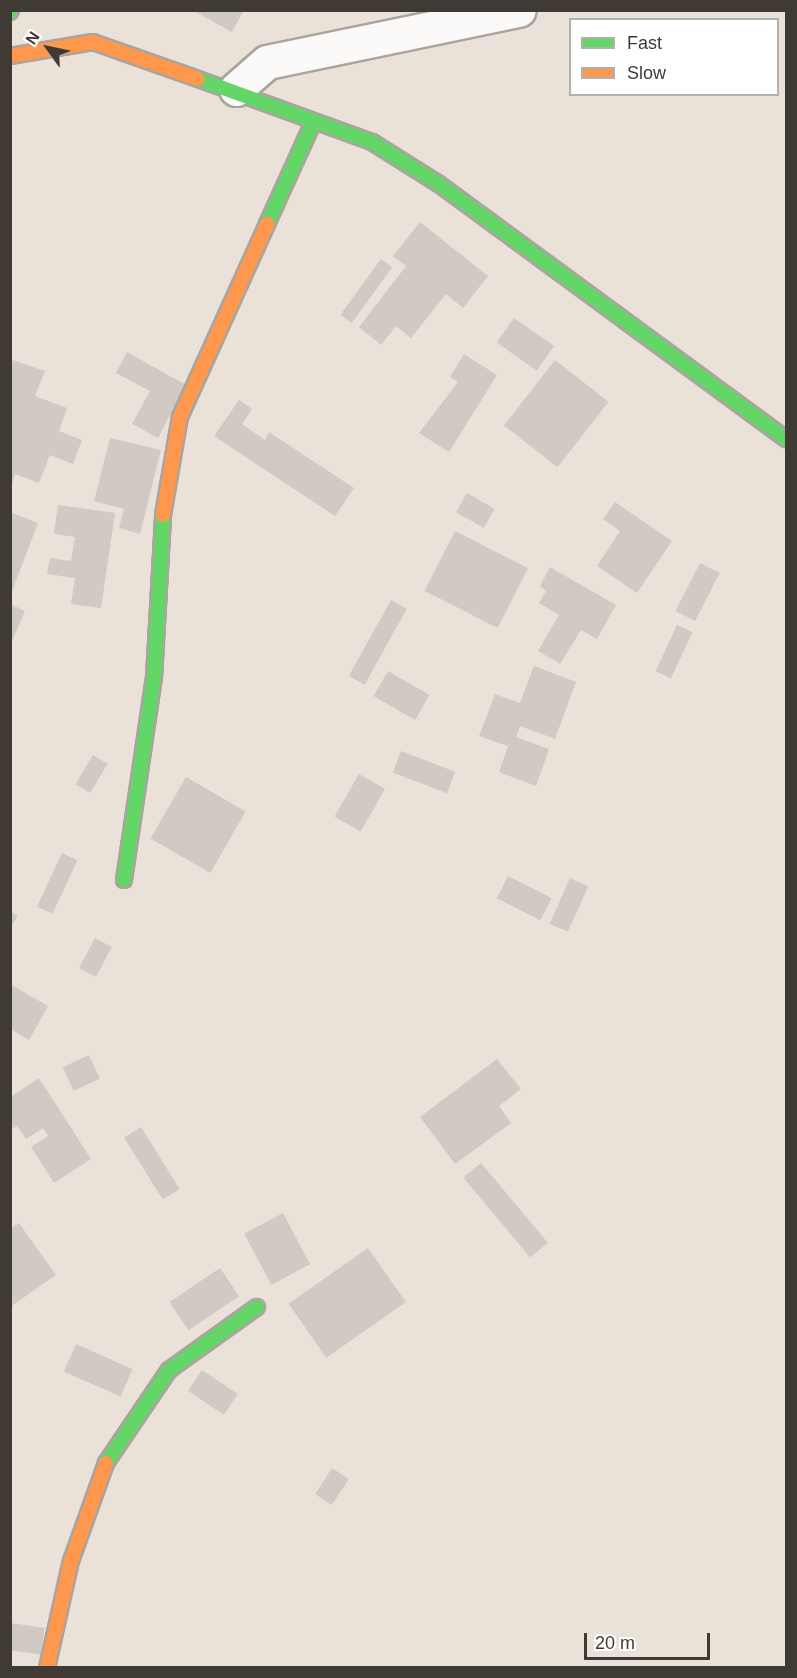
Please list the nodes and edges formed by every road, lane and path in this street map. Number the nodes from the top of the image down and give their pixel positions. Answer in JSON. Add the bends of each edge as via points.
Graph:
{"nodes":[{"id":1,"x":519,"y":10,"type":"edge"},
{"id":2,"x":10,"y":56,"type":"edge"},
{"id":3,"x":236,"y":89,"type":"junction"},
{"id":4,"x":312,"y":125,"type":"junction"},
{"id":5,"x":786,"y":439,"type":"edge"},
{"id":6,"x":124,"y":880,"type":"dead end"},
{"id":7,"x":257,"y":1307,"type":"dead end"},
{"id":8,"x":47,"y":1668,"type":"edge"}],
"edges":[{"from":1,"to":3,"type":"street","via":[[267,62]]},
{"from":2,"to":3,"type":"street","via":[[93,42]]},
{"from":3,"to":4,"type":"street"},
{"from":4,"to":5,"type":"street","via":[[372,142],[439,184]]},
{"from":4,"to":6,"type":"street","via":[[180,417],[158,544],[154,678]]},
{"from":7,"to":8,"type":"street","via":[[169,1370],[104,1465],[71,1561]]}]}
